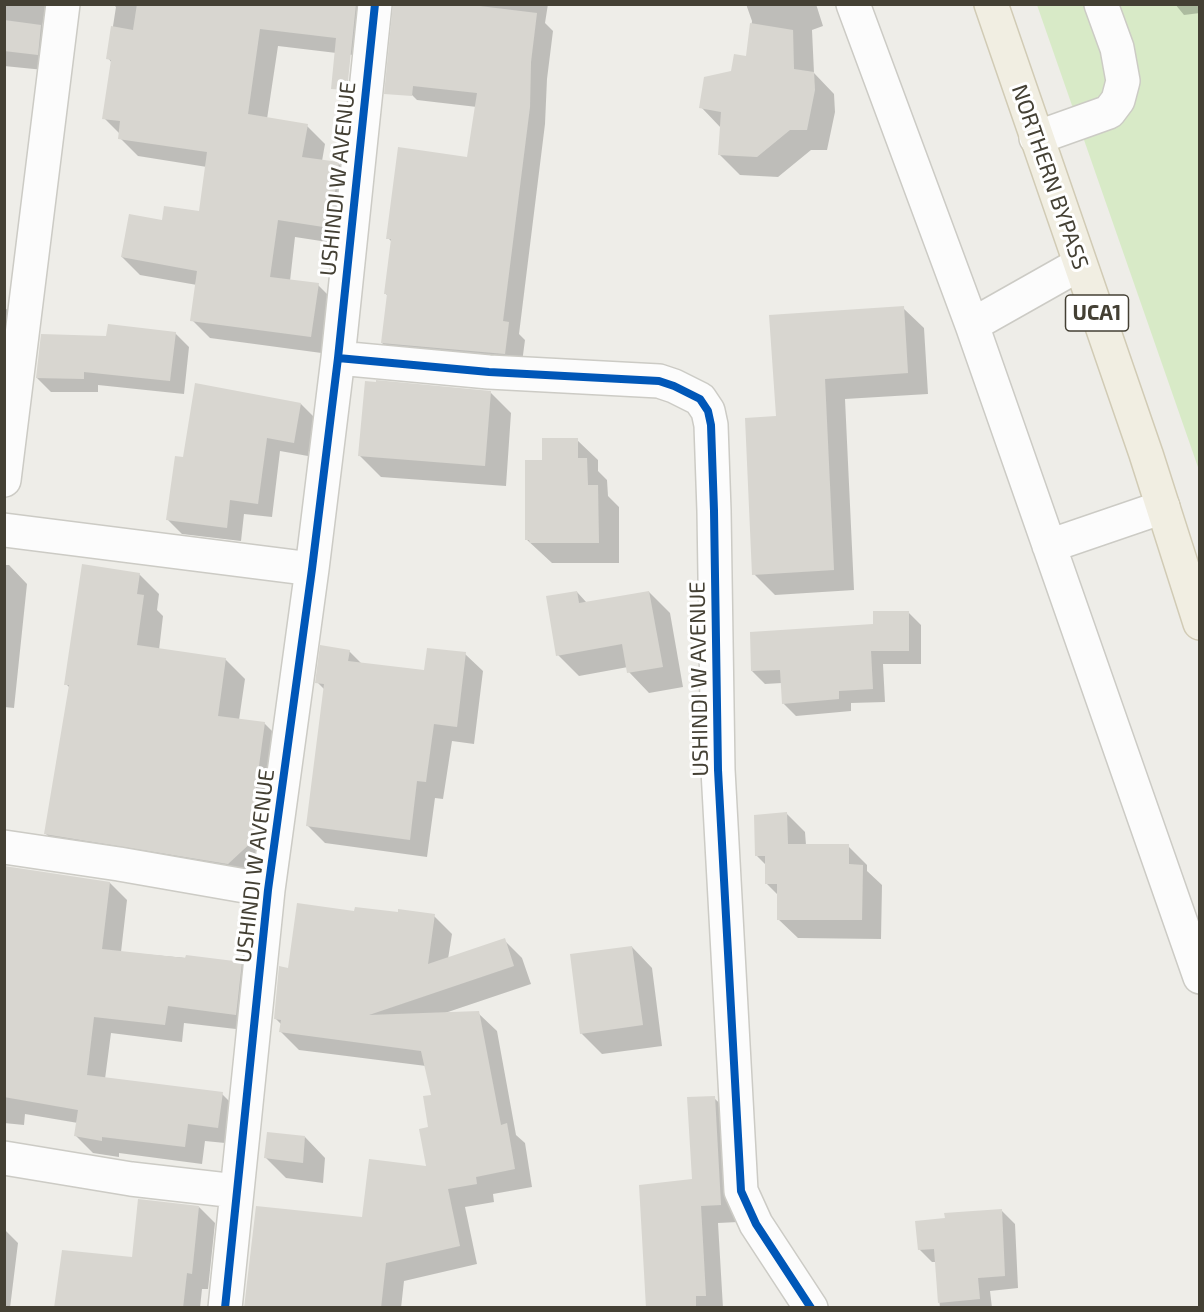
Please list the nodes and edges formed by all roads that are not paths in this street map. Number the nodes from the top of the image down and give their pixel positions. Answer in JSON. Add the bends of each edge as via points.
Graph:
{"nodes":[{"id":1,"x":63,"y":4,"type":"edge"},
{"id":2,"x":375,"y":4,"type":"edge"},
{"id":3,"x":853,"y":4,"type":"edge"},
{"id":4,"x":991,"y":4,"type":"edge"},
{"id":5,"x":1101,"y":4,"type":"edge"},
{"id":6,"x":1036,"y":138,"type":"junction"},
{"id":7,"x":1080,"y":264,"type":"junction"},
{"id":8,"x":972,"y":325,"type":"junction"},
{"id":9,"x":338,"y":358,"type":"junction"},
{"id":10,"x":4,"y":480,"type":"edge"},
{"id":11,"x":1163,"y":507,"type":"junction"},
{"id":12,"x":4,"y":530,"type":"edge"},
{"id":13,"x":1049,"y":546,"type":"junction"},
{"id":14,"x":312,"y":569,"type":"junction"},
{"id":15,"x":1200,"y":623,"type":"edge"},
{"id":16,"x":4,"y":847,"type":"edge"},
{"id":17,"x":268,"y":890,"type":"junction"},
{"id":18,"x":1200,"y":977,"type":"edge"},
{"id":19,"x":4,"y":1158,"type":"edge"},
{"id":20,"x":236,"y":1191,"type":"junction"},
{"id":21,"x":225,"y":1308,"type":"edge"},
{"id":22,"x":811,"y":1308,"type":"edge"}],
"edges":[{"from":1,"to":10,"type":"street"},
{"from":2,"to":9,"type":"street","name":"USHINDI W AVENUE"},
{"from":3,"to":8,"type":"street"},
{"from":4,"to":6,"type":"main road","name":"NORTHERN BYPASS","number":"UCA1"},
{"from":5,"to":6,"type":"street","via":[[1117,48],[1123,81],[1118,100],[1109,112]]},
{"from":6,"to":7,"type":"main road","name":"NORTHERN BYPASS","number":"UCA1"},
{"from":7,"to":8,"type":"street"},
{"from":7,"to":11,"type":"main road","name":"NORTHERN BYPASS","number":"UCA1"},
{"from":8,"to":13,"type":"street"},
{"from":9,"to":14,"type":"street","name":"USHINDI W AVENUE"},
{"from":9,"to":22,"type":"street","name":"USHINDI W AVENUE","via":[[489,372],[659,381],[700,399],[708,411],[714,511],[718,770],[741,1191],[756,1224]]},
{"from":11,"to":13,"type":"street"},
{"from":11,"to":15,"type":"main road","name":"NORTHERN BYPASS","number":"UCA1"},
{"from":12,"to":14,"type":"street"},
{"from":13,"to":18,"type":"street"},
{"from":14,"to":17,"type":"street","name":"USHINDI W AVENUE"},
{"from":16,"to":17,"type":"street"},
{"from":17,"to":20,"type":"street","name":"USHINDI W AVENUE"},
{"from":19,"to":20,"type":"street"},
{"from":20,"to":21,"type":"street","name":"USHINDI W AVENUE"}]}
